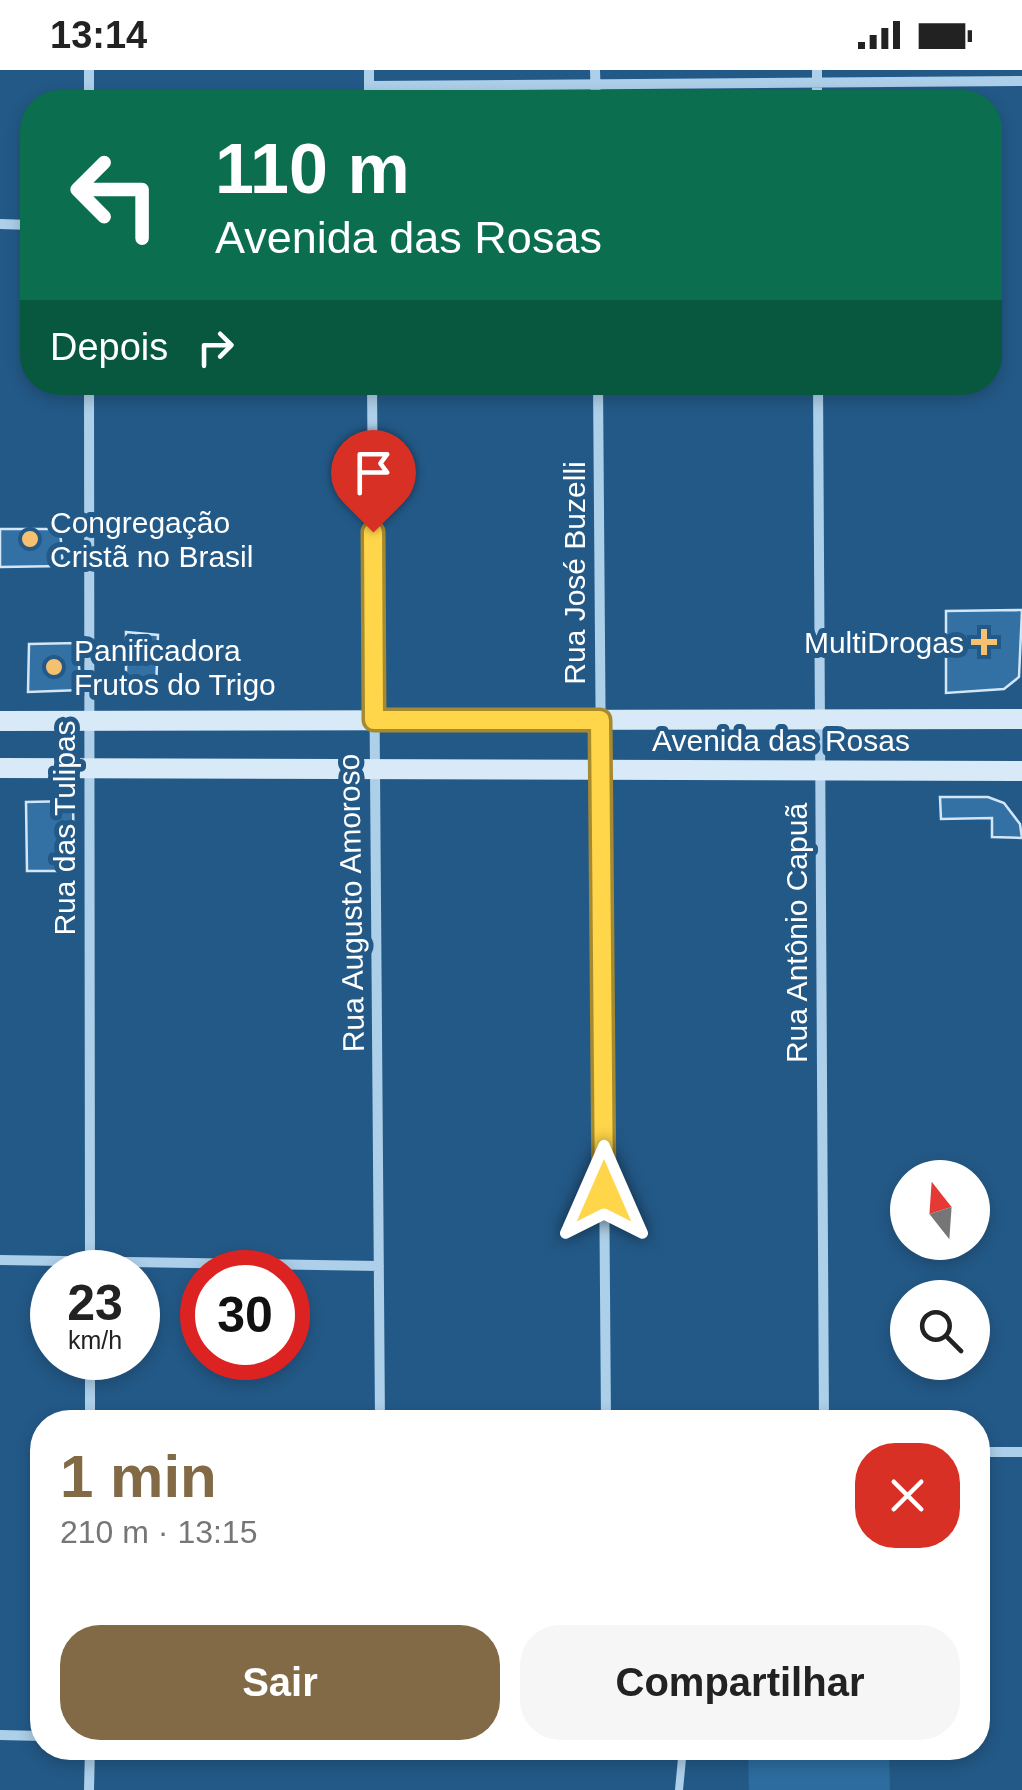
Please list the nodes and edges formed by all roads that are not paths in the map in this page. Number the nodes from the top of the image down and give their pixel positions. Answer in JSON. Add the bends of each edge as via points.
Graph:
{"nodes":[{"id":1,"x":369,"y":70,"type":"edge"},
{"id":2,"x":595,"y":70,"type":"edge"},
{"id":3,"x":816,"y":70,"type":"edge"},
{"id":4,"x":1022,"y":81,"type":"edge"},
{"id":5,"x":816,"y":83,"type":"junction"},
{"id":6,"x":596,"y":84,"type":"junction"},
{"id":7,"x":369,"y":86,"type":"junction"},
{"id":8,"x":369,"y":90,"type":"edge"},
{"id":9,"x":596,"y":90,"type":"edge"},
{"id":10,"x":816,"y":90,"type":"edge"},
{"id":11,"x":89,"y":395,"type":"edge"},
{"id":12,"x":372,"y":395,"type":"edge"},
{"id":13,"x":598,"y":395,"type":"edge"},
{"id":14,"x":818,"y":395,"type":"edge"},
{"id":15,"x":820,"y":719,"type":"junction"},
{"id":16,"x":1022,"y":719,"type":"edge"},
{"id":17,"x":374,"y":720,"type":"junction"},
{"id":18,"x":600,"y":720,"type":"junction"},
{"id":19,"x":0,"y":721,"type":"edge"},
{"id":20,"x":90,"y":721,"type":"junction"},
{"id":21,"x":0,"y":768,"type":"edge"},
{"id":22,"x":90,"y":768,"type":"junction"},
{"id":23,"x":375,"y":769,"type":"junction"},
{"id":24,"x":601,"y":770,"type":"junction"},
{"id":25,"x":820,"y":770,"type":"junction"},
{"id":26,"x":1022,"y":771,"type":"edge"},
{"id":27,"x":90,"y":1250,"type":"edge"},
{"id":28,"x":0,"y":1260,"type":"edge"},
{"id":29,"x":30,"y":1262,"type":"edge"},
{"id":30,"x":379,"y":1266,"type":"junction"},
{"id":31,"x":160,"y":1267,"type":"edge"},
{"id":32,"x":90,"y":1380,"type":"edge"},
{"id":33,"x":90,"y":1410,"type":"edge"},
{"id":34,"x":380,"y":1410,"type":"edge"},
{"id":35,"x":606,"y":1410,"type":"edge"},
{"id":36,"x":824,"y":1410,"type":"edge"},
{"id":37,"x":990,"y":1452,"type":"edge"},
{"id":38,"x":1022,"y":1452,"type":"edge"},
{"id":39,"x":0,"y":1736,"type":"edge"},
{"id":40,"x":30,"y":1736,"type":"edge"},
{"id":41,"x":90,"y":1760,"type":"edge"},
{"id":42,"x":682,"y":1760,"type":"edge"},
{"id":43,"x":89,"y":1790,"type":"edge"},
{"id":44,"x":679,"y":1790,"type":"edge"}],
"edges":[{"from":1,"to":7,"type":"street"},
{"from":2,"to":6,"type":"street"},
{"from":3,"to":5,"type":"street"},
{"from":4,"to":5,"type":"street"},
{"from":5,"to":6,"type":"street"},
{"from":5,"to":10,"type":"street"},
{"from":6,"to":7,"type":"street"},
{"from":6,"to":9,"type":"street"},
{"from":7,"to":8,"type":"street"},
{"from":11,"to":20,"type":"street","name":"Rua das Tulipas"},
{"from":12,"to":17,"type":"street","name":"Rua Augusto Amoroso"},
{"from":13,"to":18,"type":"street","name":"Rua José Buzelli"},
{"from":14,"to":15,"type":"street","name":"Rua Antônio Capuã"},
{"from":15,"to":16,"type":"street","name":"Avenida das Rosas"},
{"from":15,"to":18,"type":"street","name":"Avenida das Rosas"},
{"from":15,"to":25,"type":"street","name":"Rua Antônio Capuã"},
{"from":17,"to":18,"type":"street","name":"Avenida das Rosas"},
{"from":17,"to":20,"type":"street","name":"Avenida das Rosas"},
{"from":17,"to":23,"type":"street","name":"Rua Augusto Amoroso"},
{"from":18,"to":24,"type":"street","name":"Rua José Buzelli"},
{"from":19,"to":20,"type":"street","name":"Avenida das Rosas"},
{"from":20,"to":22,"type":"street","name":"Rua das Tulipas"},
{"from":21,"to":22,"type":"street","name":"Avenida das Rosas"},
{"from":22,"to":23,"type":"street","name":"Avenida das Rosas"},
{"from":22,"to":27,"type":"street","name":"Rua das Tulipas"},
{"from":23,"to":24,"type":"street","name":"Avenida das Rosas"},
{"from":23,"to":30,"type":"street","name":"Rua Augusto Amoroso"},
{"from":24,"to":25,"type":"street","name":"Avenida das Rosas"},
{"from":24,"to":35,"type":"street","name":"Rua José Buzelli"},
{"from":25,"to":26,"type":"street","name":"Avenida das Rosas"},
{"from":25,"to":36,"type":"street","name":"Rua Antônio Capuã"},
{"from":28,"to":29,"type":"street"},
{"from":30,"to":31,"type":"street"},
{"from":30,"to":34,"type":"street","name":"Rua Augusto Amoroso"},
{"from":32,"to":33,"type":"street"},
{"from":37,"to":38,"type":"street"},
{"from":39,"to":40,"type":"street"},
{"from":41,"to":43,"type":"street"},
{"from":42,"to":44,"type":"lane"}]}
